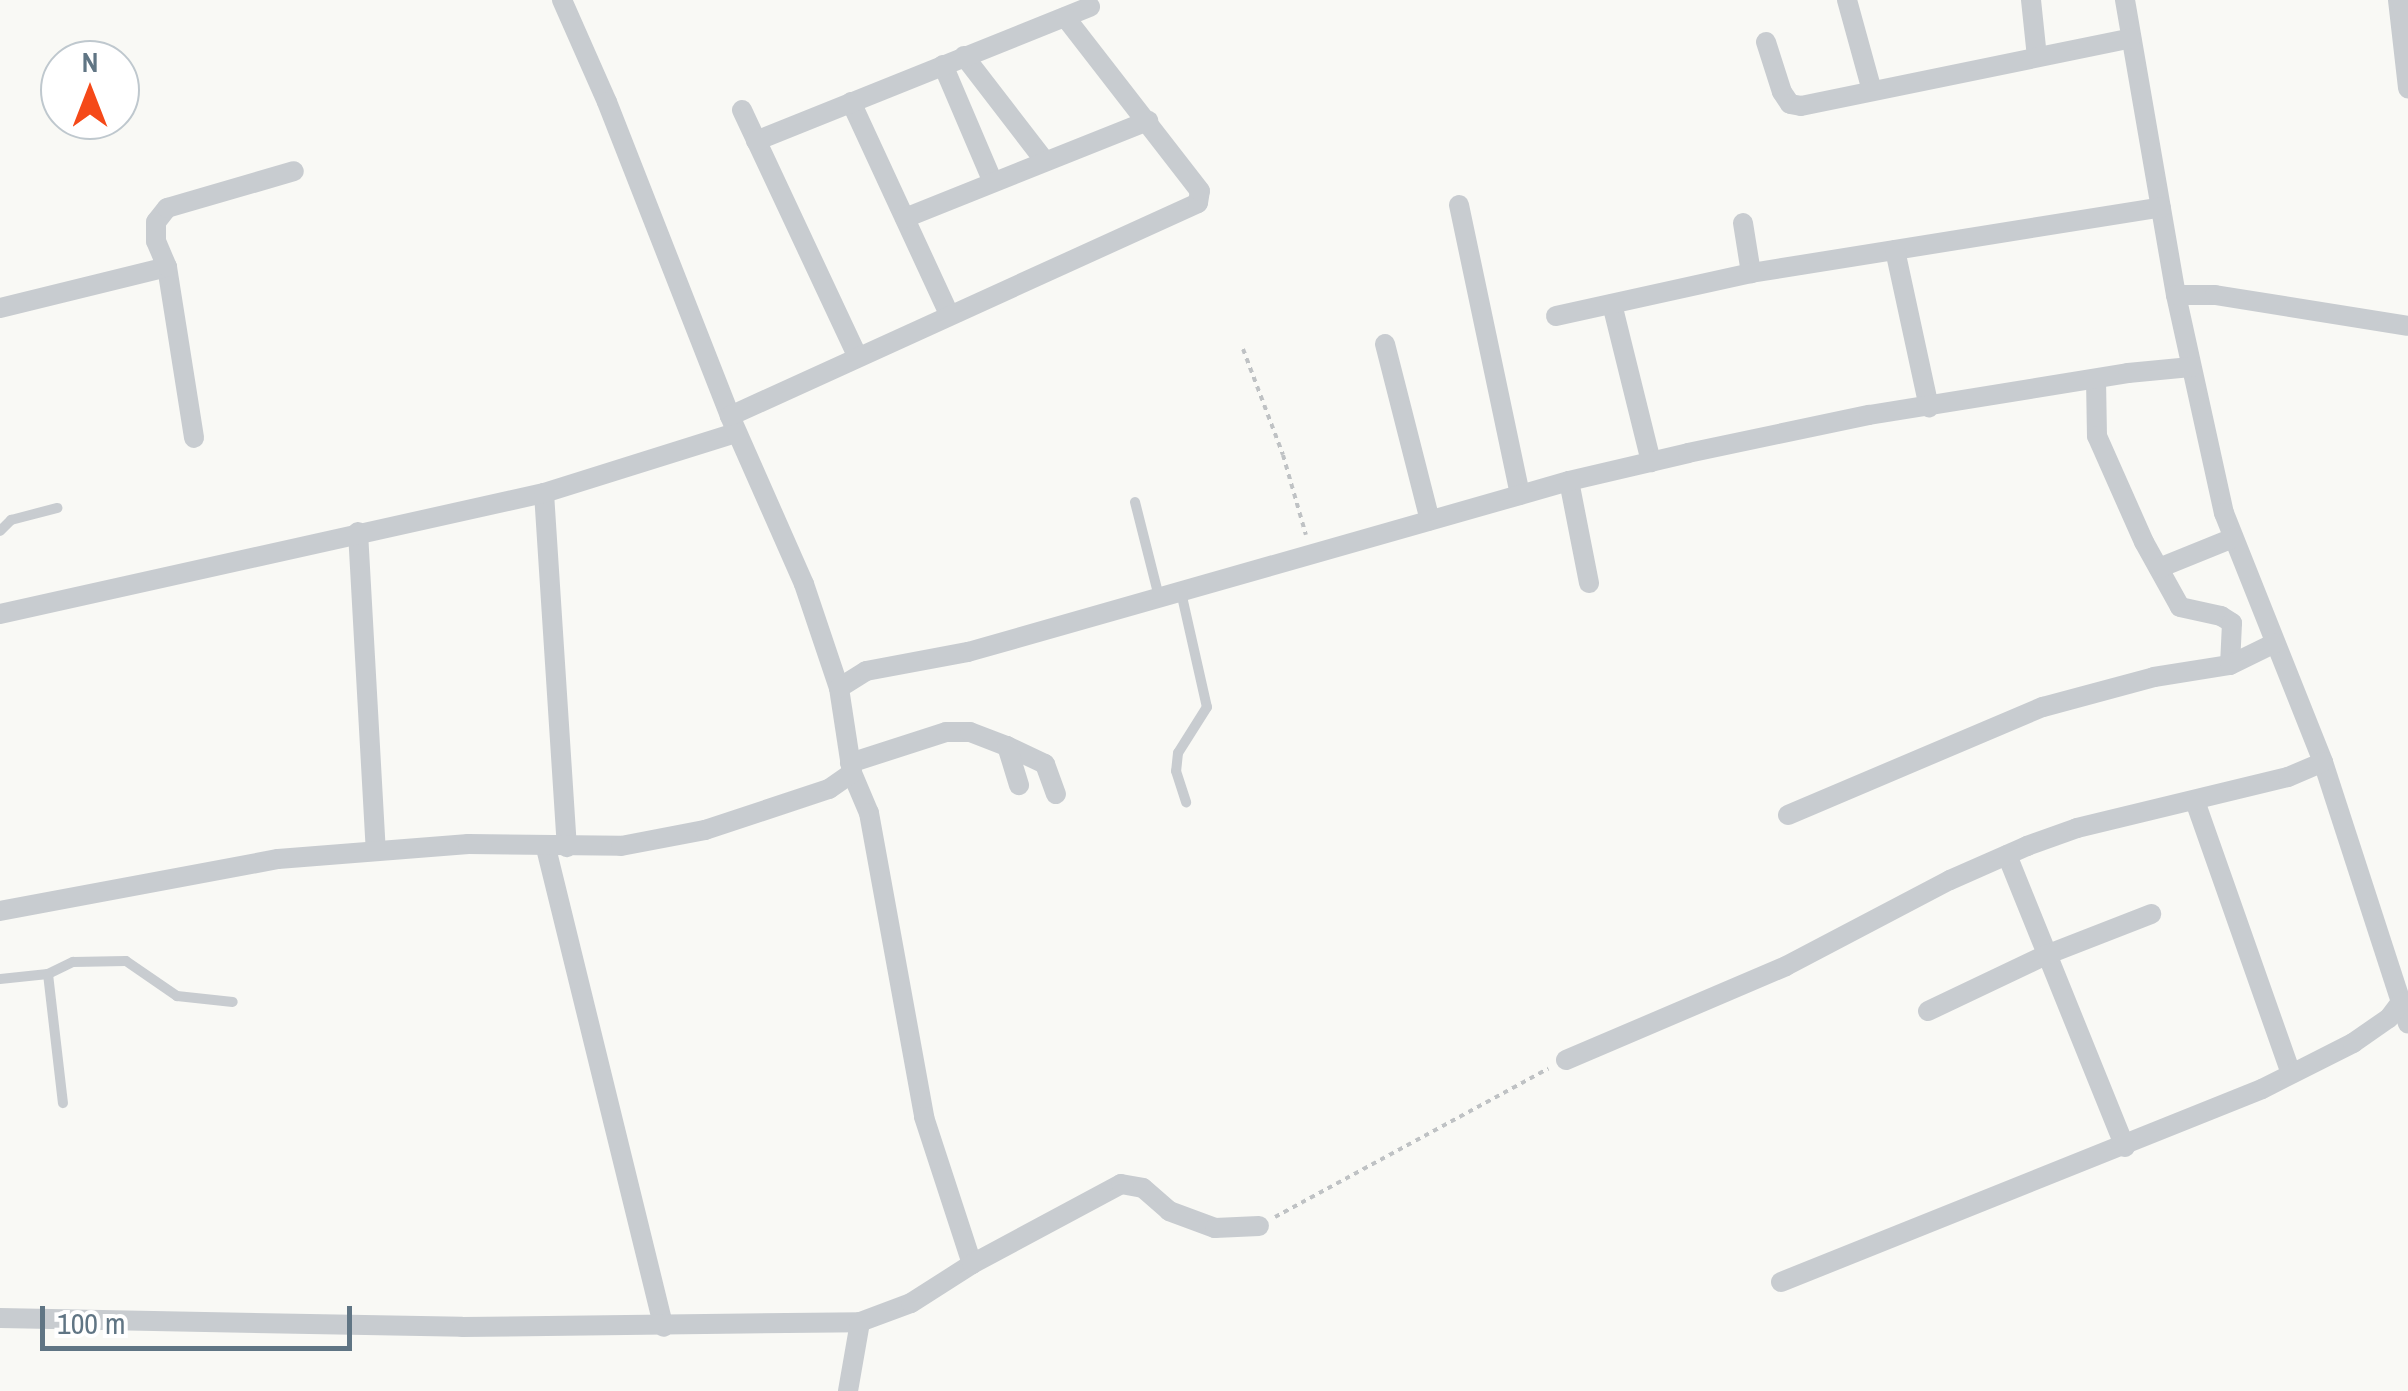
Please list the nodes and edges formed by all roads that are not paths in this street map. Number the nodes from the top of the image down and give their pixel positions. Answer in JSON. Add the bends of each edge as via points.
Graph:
{"nodes":[{"id":1,"x":562,"y":0,"type":"edge"},
{"id":2,"x":1848,"y":0,"type":"edge"},
{"id":3,"x":2031,"y":0,"type":"edge"},
{"id":4,"x":2125,"y":0,"type":"edge"},
{"id":5,"x":2398,"y":0,"type":"edge"},
{"id":6,"x":1090,"y":6,"type":"dead end"},
{"id":7,"x":1065,"y":16,"type":"junction"},
{"id":8,"x":2132,"y":38,"type":"junction"},
{"id":9,"x":1766,"y":42,"type":"dead end"},
{"id":10,"x":964,"y":56,"type":"junction"},
{"id":11,"x":2037,"y":58,"type":"junction"},
{"id":12,"x":943,"y":65,"type":"junction"},
{"id":13,"x":2408,"y":88,"type":"edge"},
{"id":14,"x":1872,"y":92,"type":"junction"},
{"id":15,"x":851,"y":102,"type":"junction"},
{"id":16,"x":742,"y":110,"type":"dead end"},
{"id":17,"x":1148,"y":120,"type":"junction"},
{"id":18,"x":756,"y":141,"type":"junction"},
{"id":19,"x":1046,"y":162,"type":"junction"},
{"id":20,"x":294,"y":171,"type":"dead end"},
{"id":21,"x":994,"y":182,"type":"junction"},
{"id":22,"x":1459,"y":205,"type":"dead end"},
{"id":23,"x":2161,"y":207,"type":"junction"},
{"id":24,"x":905,"y":218,"type":"junction"},
{"id":25,"x":1743,"y":223,"type":"dead end"},
{"id":26,"x":1896,"y":250,"type":"junction"},
{"id":27,"x":167,"y":267,"type":"junction"},
{"id":28,"x":1751,"y":273,"type":"junction"},
{"id":29,"x":2176,"y":295,"type":"junction"},
{"id":30,"x":1612,"y":304,"type":"junction"},
{"id":31,"x":0,"y":308,"type":"edge"},
{"id":32,"x":949,"y":314,"type":"junction"},
{"id":33,"x":1556,"y":316,"type":"dead end"},
{"id":34,"x":2408,"y":326,"type":"edge"},
{"id":35,"x":1385,"y":344,"type":"dead end"},
{"id":36,"x":857,"y":356,"type":"junction"},
{"id":37,"x":2192,"y":368,"type":"junction"},
{"id":38,"x":2096,"y":379,"type":"junction"},
{"id":39,"x":1929,"y":407,"type":"junction"},
{"id":40,"x":733,"y":424,"type":"junction"},
{"id":41,"x":194,"y":438,"type":"dead end"},
{"id":42,"x":1651,"y":462,"type":"junction"},
{"id":43,"x":1569,"y":481,"type":"junction"},
{"id":44,"x":544,"y":493,"type":"junction"},
{"id":45,"x":1520,"y":495,"type":"junction"},
{"id":46,"x":1135,"y":502,"type":"dead end"},
{"id":47,"x":57,"y":508,"type":"dead end"},
{"id":48,"x":1430,"y":520,"type":"junction"},
{"id":49,"x":0,"y":531,"type":"edge"},
{"id":50,"x":358,"y":532,"type":"junction"},
{"id":51,"x":2233,"y":538,"type":"junction"},
{"id":52,"x":2159,"y":568,"type":"junction"},
{"id":53,"x":1590,"y":583,"type":"dead end"},
{"id":54,"x":1181,"y":592,"type":"junction"},
{"id":55,"x":1159,"y":598,"type":"junction"},
{"id":56,"x":0,"y":614,"type":"edge"},
{"id":57,"x":2275,"y":643,"type":"junction"},
{"id":58,"x":2230,"y":665,"type":"junction"},
{"id":59,"x":839,"y":688,"type":"junction"},
{"id":60,"x":1007,"y":746,"type":"junction"},
{"id":61,"x":2322,"y":762,"type":"junction"},
{"id":62,"x":851,"y":768,"type":"junction"},
{"id":63,"x":1019,"y":785,"type":"dead end"},
{"id":64,"x":1056,"y":794,"type":"dead end"},
{"id":65,"x":2194,"y":801,"type":"junction"},
{"id":66,"x":1186,"y":802,"type":"dead end"},
{"id":67,"x":1788,"y":814,"type":"dead end"},
{"id":68,"x":556,"y":848,"type":"junction"},
{"id":69,"x":376,"y":850,"type":"junction"},
{"id":70,"x":2008,"y":855,"type":"junction"},
{"id":71,"x":0,"y":911,"type":"edge"},
{"id":72,"x":2151,"y":914,"type":"dead end"},
{"id":73,"x":2046,"y":955,"type":"junction"},
{"id":74,"x":48,"y":974,"type":"junction"},
{"id":75,"x":0,"y":978,"type":"edge"},
{"id":76,"x":233,"y":1002,"type":"dead end"},
{"id":77,"x":2401,"y":1002,"type":"junction"},
{"id":78,"x":1928,"y":1011,"type":"dead end"},
{"id":79,"x":2408,"y":1024,"type":"edge"},
{"id":80,"x":1566,"y":1060,"type":"road end"},
{"id":81,"x":2291,"y":1074,"type":"junction"},
{"id":82,"x":63,"y":1103,"type":"dead end"},
{"id":83,"x":2125,"y":1147,"type":"junction"},
{"id":84,"x":1258,"y":1226,"type":"road end"},
{"id":85,"x":972,"y":1264,"type":"junction"},
{"id":86,"x":1781,"y":1282,"type":"dead end"},
{"id":87,"x":0,"y":1318,"type":"edge"},
{"id":88,"x":860,"y":1322,"type":"junction"},
{"id":89,"x":664,"y":1326,"type":"junction"},
{"id":90,"x":848,"y":1391,"type":"edge"}],
"edges":[{"from":1,"to":40,"type":"street"},
{"from":2,"to":14,"type":"street"},
{"from":3,"to":11,"type":"street"},
{"from":4,"to":8,"type":"street"},
{"from":5,"to":13,"type":"street"},
{"from":6,"to":7,"type":"street"},
{"from":7,"to":10,"type":"street"},
{"from":7,"to":17,"type":"street"},
{"from":8,"to":11,"type":"street"},
{"from":8,"to":23,"type":"street"},
{"from":9,"to":14,"type":"street","via":[[1790,104]]},
{"from":10,"to":12,"type":"street"},
{"from":10,"to":19,"type":"street"},
{"from":11,"to":14,"type":"street"},
{"from":12,"to":15,"type":"street"},
{"from":12,"to":21,"type":"street"},
{"from":15,"to":18,"type":"street"},
{"from":15,"to":24,"type":"street"},
{"from":16,"to":18,"type":"street"},
{"from":17,"to":19,"type":"street"},
{"from":17,"to":32,"type":"street","via":[[1200,191],[1198,203]]},
{"from":18,"to":36,"type":"street"},
{"from":19,"to":21,"type":"street"},
{"from":20,"to":27,"type":"street","via":[[167,208],[156,222],[156,240]]},
{"from":21,"to":24,"type":"street"},
{"from":22,"to":45,"type":"street"},
{"from":23,"to":26,"type":"street"},
{"from":23,"to":29,"type":"street"},
{"from":24,"to":32,"type":"street"},
{"from":25,"to":28,"type":"street"},
{"from":26,"to":28,"type":"street"},
{"from":26,"to":39,"type":"street"},
{"from":27,"to":31,"type":"street"},
{"from":27,"to":41,"type":"street"},
{"from":28,"to":30,"type":"street"},
{"from":29,"to":34,"type":"street","via":[[2215,295]]},
{"from":29,"to":37,"type":"street"},
{"from":30,"to":33,"type":"street"},
{"from":30,"to":42,"type":"street"},
{"from":32,"to":36,"type":"street"},
{"from":35,"to":48,"type":"street"},
{"from":36,"to":40,"type":"street"},
{"from":37,"to":38,"type":"street"},
{"from":37,"to":51,"type":"street"},
{"from":38,"to":39,"type":"street"},
{"from":38,"to":52,"type":"street","via":[[2097,436]]},
{"from":39,"to":42,"type":"street"},
{"from":40,"to":44,"type":"street"},
{"from":40,"to":59,"type":"street","via":[[804,584]]},
{"from":42,"to":43,"type":"street"},
{"from":43,"to":45,"type":"street"},
{"from":43,"to":53,"type":"street"},
{"from":44,"to":50,"type":"street"},
{"from":44,"to":68,"type":"street"},
{"from":45,"to":48,"type":"street"},
{"from":46,"to":55,"type":"lane"},
{"from":47,"to":49,"type":"lane","via":[[11,520]]},
{"from":48,"to":54,"type":"street"},
{"from":50,"to":56,"type":"street"},
{"from":50,"to":69,"type":"street"},
{"from":51,"to":52,"type":"street"},
{"from":51,"to":57,"type":"street"},
{"from":52,"to":58,"type":"street","via":[[2180,607],[2232,622]]},
{"from":54,"to":55,"type":"street"},
{"from":54,"to":66,"type":"lane","via":[[1207,707],[1178,753]]},
{"from":55,"to":59,"type":"street","via":[[954,656],[866,671]]},
{"from":57,"to":58,"type":"street"},
{"from":57,"to":61,"type":"street"},
{"from":58,"to":67,"type":"street","via":[[2043,707]]},
{"from":59,"to":62,"type":"street"},
{"from":60,"to":62,"type":"street","via":[[970,732],[946,732]]},
{"from":60,"to":63,"type":"street"},
{"from":60,"to":64,"type":"street","via":[[1046,764]]},
{"from":61,"to":65,"type":"street"},
{"from":61,"to":77,"type":"street"},
{"from":62,"to":68,"type":"street","via":[[829,789],[705,830],[621,846]]},
{"from":62,"to":85,"type":"street","via":[[870,813],[924,1117]]},
{"from":65,"to":70,"type":"street","via":[[2077,828]]},
{"from":65,"to":81,"type":"street"},
{"from":68,"to":69,"type":"street"},
{"from":68,"to":89,"type":"street"},
{"from":69,"to":71,"type":"street","via":[[278,859]]},
{"from":70,"to":73,"type":"street"},
{"from":70,"to":80,"type":"street","via":[[1786,966]]},
{"from":72,"to":73,"type":"street"},
{"from":73,"to":78,"type":"street"},
{"from":73,"to":83,"type":"street"},
{"from":74,"to":75,"type":"lane"},
{"from":74,"to":76,"type":"lane","via":[[74,962],[126,961],[177,996]]},
{"from":74,"to":82,"type":"lane"},
{"from":77,"to":79,"type":"street"},
{"from":77,"to":81,"type":"street","via":[[2374,1030]]},
{"from":81,"to":83,"type":"street"},
{"from":83,"to":86,"type":"street"},
{"from":84,"to":85,"type":"street","via":[[1215,1228],[1169,1212],[1143,1188],[1121,1184]]},
{"from":85,"to":88,"type":"street","via":[[911,1303]]},
{"from":87,"to":89,"type":"street"},
{"from":88,"to":89,"type":"street"},
{"from":88,"to":90,"type":"street"}]}
